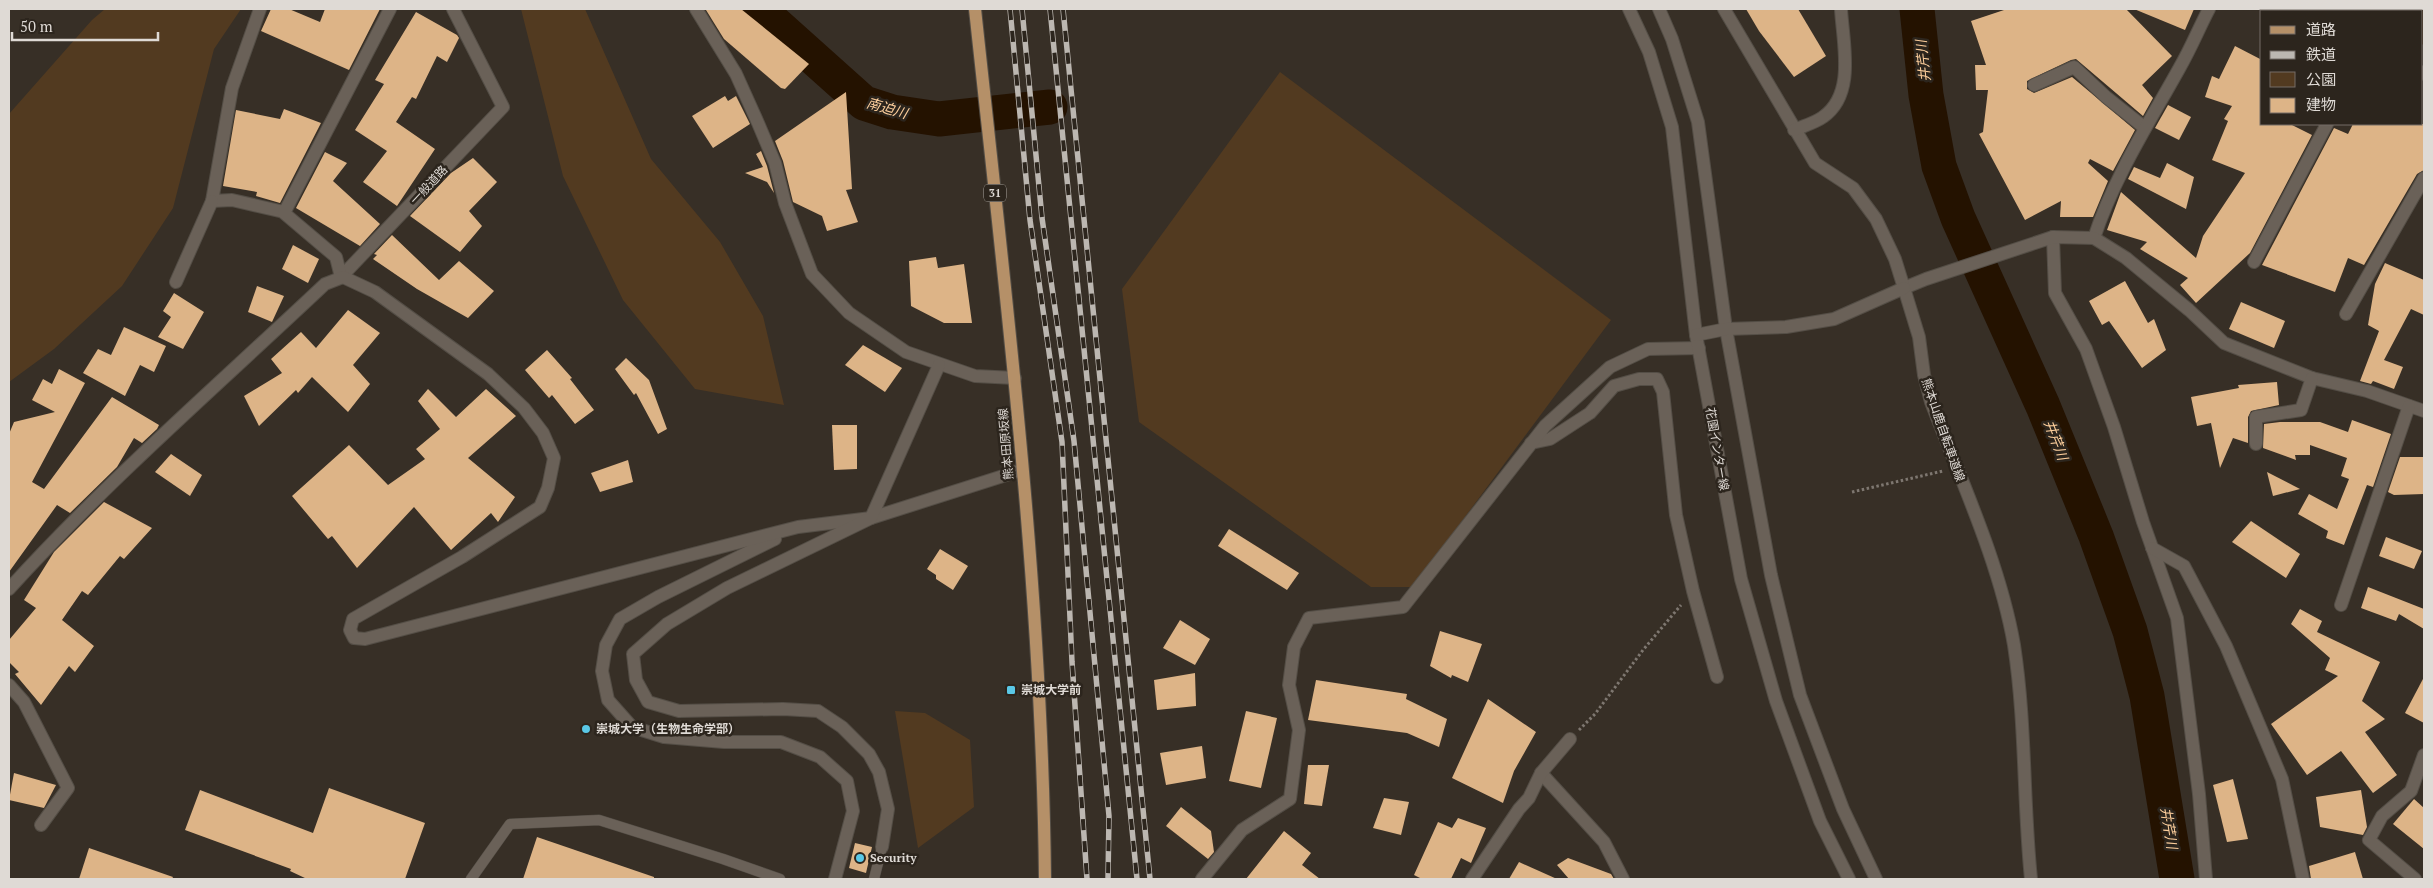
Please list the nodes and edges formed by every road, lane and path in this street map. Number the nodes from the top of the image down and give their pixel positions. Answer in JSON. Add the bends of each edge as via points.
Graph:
{"nodes":[{"id":1,"x":260,"y":9,"type":"edge"},
{"id":2,"x":390,"y":9,"type":"edge"},
{"id":3,"x":453,"y":9,"type":"edge"},
{"id":4,"x":696,"y":9,"type":"edge"},
{"id":5,"x":975,"y":9,"type":"edge"},
{"id":6,"x":1629,"y":9,"type":"edge"},
{"id":7,"x":1659,"y":9,"type":"edge"},
{"id":8,"x":1724,"y":9,"type":"edge"},
{"id":9,"x":1841,"y":9,"type":"edge"},
{"id":10,"x":2209,"y":9,"type":"edge"},
{"id":11,"x":2034,"y":85,"type":"dead end"},
{"id":12,"x":2325,"y":125,"type":"edge"},
{"id":13,"x":2145,"y":128,"type":"junction"},
{"id":14,"x":1794,"y":130,"type":"junction"},
{"id":15,"x":2424,"y":178,"type":"edge"},
{"id":16,"x":212,"y":201,"type":"junction"},
{"id":17,"x":284,"y":212,"type":"junction"},
{"id":18,"x":2053,"y":237,"type":"junction"},
{"id":19,"x":2094,"y":238,"type":"junction"},
{"id":20,"x":2254,"y":262,"type":"dead end"},
{"id":21,"x":341,"y":278,"type":"junction"},
{"id":22,"x":176,"y":282,"type":"dead end"},
{"id":23,"x":1904,"y":288,"type":"junction"},
{"id":24,"x":2346,"y":314,"type":"dead end"},
{"id":25,"x":1726,"y":329,"type":"junction"},
{"id":26,"x":1698,"y":341,"type":"junction"},
{"id":27,"x":939,"y":365,"type":"junction"},
{"id":28,"x":1015,"y":378,"type":"junction"},
{"id":29,"x":2312,"y":378,"type":"junction"},
{"id":30,"x":2409,"y":406,"type":"junction"},
{"id":31,"x":2424,"y":411,"type":"edge"},
{"id":32,"x":1531,"y":443,"type":"junction"},
{"id":33,"x":2256,"y":444,"type":"dead end"},
{"id":34,"x":1956,"y":468,"type":"junction"},
{"id":35,"x":1022,"y":470,"type":"junction"},
{"id":36,"x":1852,"y":492,"type":"dead end"},
{"id":37,"x":871,"y":518,"type":"junction"},
{"id":38,"x":798,"y":527,"type":"junction"},
{"id":39,"x":2152,"y":548,"type":"junction"},
{"id":40,"x":9,"y":589,"type":"edge"},
{"id":41,"x":1692,"y":591,"type":"junction"},
{"id":42,"x":2341,"y":605,"type":"dead end"},
{"id":43,"x":1717,"y":677,"type":"dead end"},
{"id":44,"x":9,"y":685,"type":"edge"},
{"id":45,"x":1570,"y":739,"type":"joint"},
{"id":46,"x":2424,"y":755,"type":"edge"},
{"id":47,"x":1541,"y":773,"type":"junction"},
{"id":48,"x":41,"y":825,"type":"dead end"},
{"id":49,"x":882,"y":847,"type":"joint"},
{"id":50,"x":471,"y":879,"type":"edge"},
{"id":51,"x":780,"y":879,"type":"edge"},
{"id":52,"x":835,"y":879,"type":"edge"},
{"id":53,"x":874,"y":879,"type":"edge"},
{"id":54,"x":1045,"y":879,"type":"edge"},
{"id":55,"x":1202,"y":879,"type":"edge"},
{"id":56,"x":1472,"y":879,"type":"edge"},
{"id":57,"x":1623,"y":879,"type":"edge"},
{"id":58,"x":1849,"y":879,"type":"edge"},
{"id":59,"x":1876,"y":879,"type":"edge"},
{"id":60,"x":2031,"y":879,"type":"edge"},
{"id":61,"x":2206,"y":879,"type":"edge"},
{"id":62,"x":2303,"y":879,"type":"edge"},
{"id":63,"x":2414,"y":879,"type":"edge"}],
"edges":[{"from":1,"to":16,"type":"street","via":[[232,88]]},
{"from":2,"to":17,"type":"street"},
{"from":3,"to":21,"type":"street","name":"一般道路","via":[[502,107]]},
{"from":4,"to":27,"type":"street","via":[[736,74],[751,106],[775,163],[785,203],[812,274],[849,314],[906,352]]},
{"from":5,"to":28,"type":"main road","name":"熊本田原坂線","number":"31"},
{"from":6,"to":26,"type":"street","name":"花園インター線","via":[[1649,52],[1672,127]]},
{"from":7,"to":25,"type":"street","via":[[1672,39],[1698,122]]},
{"from":8,"to":14,"type":"street","name":"熊本山鹿自転車道線"},
{"from":9,"to":14,"type":"street","via":[[1845,76],[1842,96],[1823,117]]},
{"from":10,"to":13,"type":"street"},
{"from":11,"to":13,"type":"street","via":[[2074,68]]},
{"from":12,"to":20,"type":"street"},
{"from":13,"to":19,"type":"street","via":[[2103,208]]},
{"from":14,"to":23,"type":"street","name":"熊本山鹿自転車道線","via":[[1815,163],[1853,188],[1876,220],[1895,259]]},
{"from":15,"to":24,"type":"street"},
{"from":16,"to":17,"type":"street","via":[[232,200]]},
{"from":16,"to":22,"type":"street"},
{"from":17,"to":21,"type":"street","via":[[336,257]]},
{"from":18,"to":19,"type":"street"},
{"from":18,"to":23,"type":"street"},
{"from":18,"to":39,"type":"street","via":[[2055,292],[2086,349]]},
{"from":19,"to":29,"type":"street","via":[[2126,258],[2224,343]]},
{"from":21,"to":38,"type":"street","via":[[375,292],[488,374],[524,408],[543,433],[554,458],[540,507],[462,557],[353,619],[350,630],[354,638],[366,639]]},
{"from":21,"to":40,"type":"street","via":[[324,284],[216,388],[122,472]]},
{"from":23,"to":25,"type":"street","via":[[1834,320],[1786,327]]},
{"from":23,"to":34,"type":"street","name":"熊本山鹿自転車道線","via":[[1919,337],[1931,402]]},
{"from":25,"to":26,"type":"street"},
{"from":25,"to":59,"type":"street","via":[[1771,575],[1800,694],[1843,809]]},
{"from":26,"to":32,"type":"street","via":[[1648,349],[1610,367],[1545,426]]},
{"from":26,"to":58,"type":"street","name":"花園インター線","via":[[1744,588],[1776,702],[1820,821]]},
{"from":27,"to":28,"type":"street","via":[[975,376]]},
{"from":27,"to":37,"type":"street"},
{"from":28,"to":35,"type":"main road","name":"熊本田原坂線","number":"31"},
{"from":29,"to":30,"type":"street","via":[[2367,391]]},
{"from":29,"to":33,"type":"street","via":[[2301,410],[2256,417]]},
{"from":30,"to":31,"type":"street"},
{"from":30,"to":42,"type":"street"},
{"from":32,"to":41,"type":"street","via":[[1550,439],[1590,413],[1614,386],[1639,379],[1657,379],[1663,392],[1676,515]]},
{"from":32,"to":55,"type":"street","via":[[1402,607],[1309,618],[1294,647],[1289,685],[1298,730],[1290,799],[1242,830]]},
{"from":34,"to":36,"type":"path"},
{"from":34,"to":60,"type":"street","name":"熊本山鹿自転車道線","via":[[2000,583],[2013,644],[2022,711]]},
{"from":35,"to":37,"type":"street"},
{"from":35,"to":54,"type":"main road","name":"熊本田原坂線","number":"31","via":[[1044,762]]},
{"from":37,"to":38,"type":"street"},
{"from":37,"to":49,"type":"street","via":[[727,588],[667,624],[633,654],[636,680],[648,702],[679,712],[818,711],[842,727],[869,754],[879,772],[888,809]]},
{"from":38,"to":52,"type":"street","via":[[620,619],[606,645],[602,671],[608,700],[632,727],[664,737],[781,742],[820,757],[847,781],[853,811]]},
{"from":39,"to":61,"type":"street","via":[[2177,618]]},
{"from":39,"to":62,"type":"street","via":[[2184,566],[2226,646],[2282,779]]},
{"from":41,"to":43,"type":"street"},
{"from":41,"to":45,"type":"path","via":[[1595,714]]},
{"from":44,"to":48,"type":"street","via":[[24,702],[68,788]]},
{"from":45,"to":47,"type":"street"},
{"from":46,"to":63,"type":"street","via":[[2411,791],[2382,816],[2369,840]]},
{"from":47,"to":56,"type":"street","via":[[1529,798]]},
{"from":47,"to":57,"type":"street","via":[[1604,842]]},
{"from":49,"to":53,"type":"lane"},
{"from":50,"to":51,"type":"lane","via":[[510,824],[599,820]]}]}
